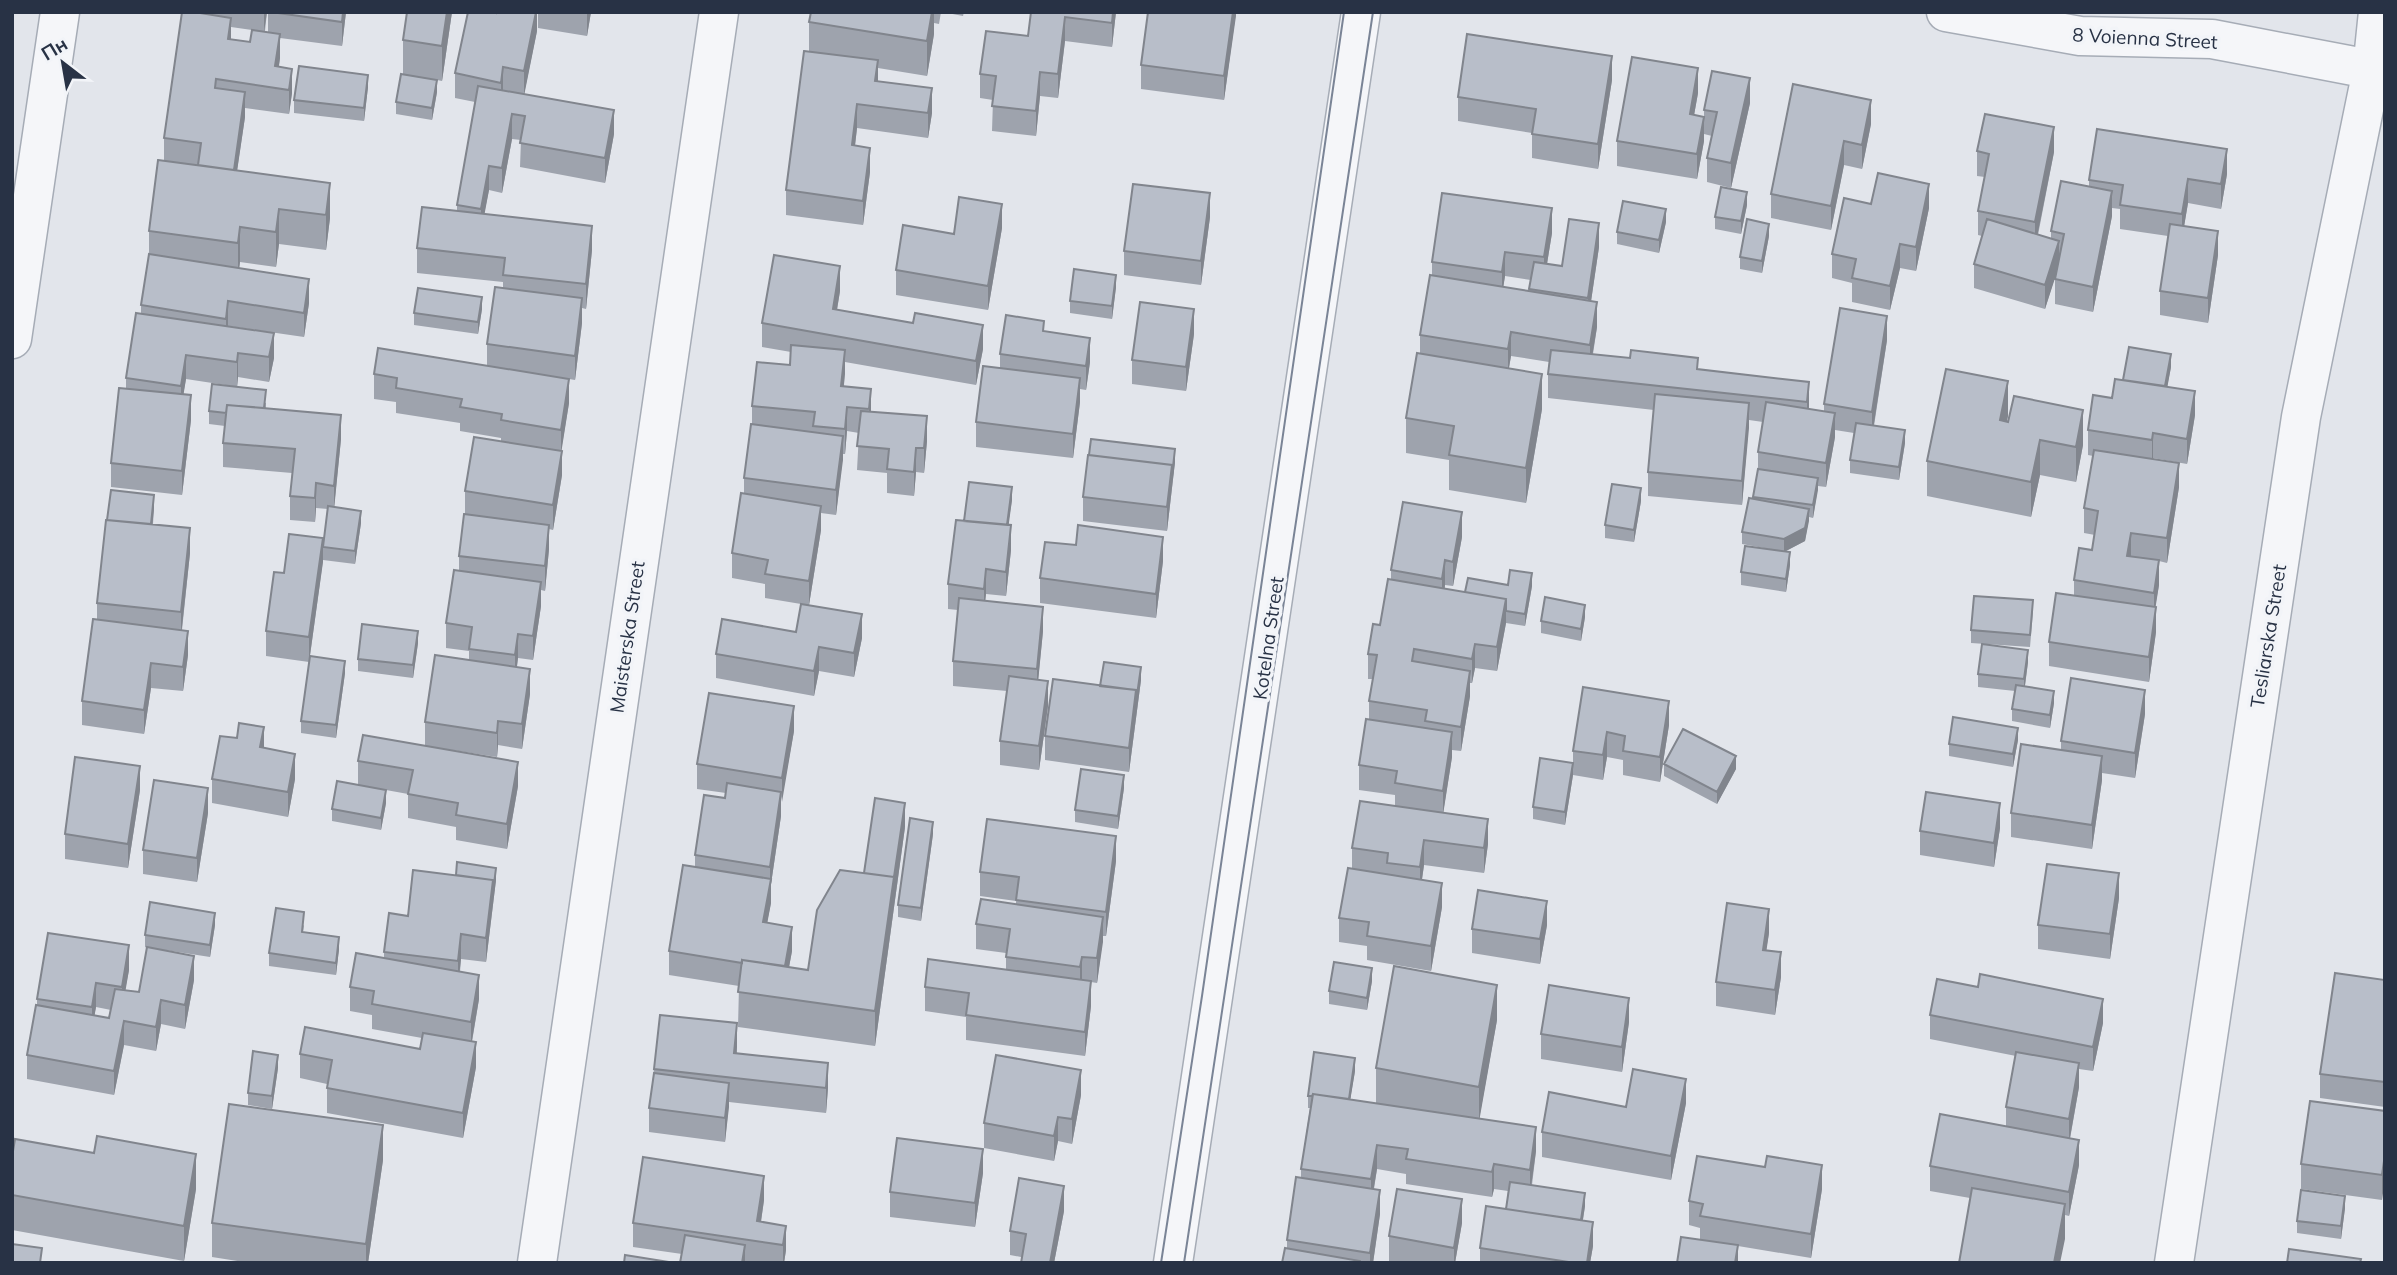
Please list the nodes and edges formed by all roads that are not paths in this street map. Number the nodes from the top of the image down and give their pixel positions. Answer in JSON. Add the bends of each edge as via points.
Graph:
{"nodes":[{"id":1,"x":60,"y":12,"type":"edge"},
{"id":2,"x":719,"y":12,"type":"edge"},
{"id":3,"x":1361,"y":12,"type":"edge"},
{"id":4,"x":1946,"y":12,"type":"edge"},
{"id":5,"x":2378,"y":12,"type":"edge"},
{"id":6,"x":2378,"y":71,"type":"edge"},
{"id":7,"x":12,"y":339,"type":"edge"},
{"id":8,"x":537,"y":1263,"type":"edge"},
{"id":9,"x":1174,"y":1263,"type":"edge"},
{"id":10,"x":2174,"y":1263,"type":"edge"}],
"edges":[{"from":1,"to":7,"type":"street"},
{"from":2,"to":8,"type":"street","name":"Maisterska Street"},
{"from":3,"to":9,"type":"street","name":"Kotelna Street"},
{"from":4,"to":6,"type":"street","name":"8 Voienna Street","via":[[2080,36],[2212,39]]},
{"from":5,"to":6,"type":"street","name":"Tesliarska Street"},
{"from":6,"to":10,"type":"street","name":"Tesliarska Street","via":[[2301,417]]}]}
